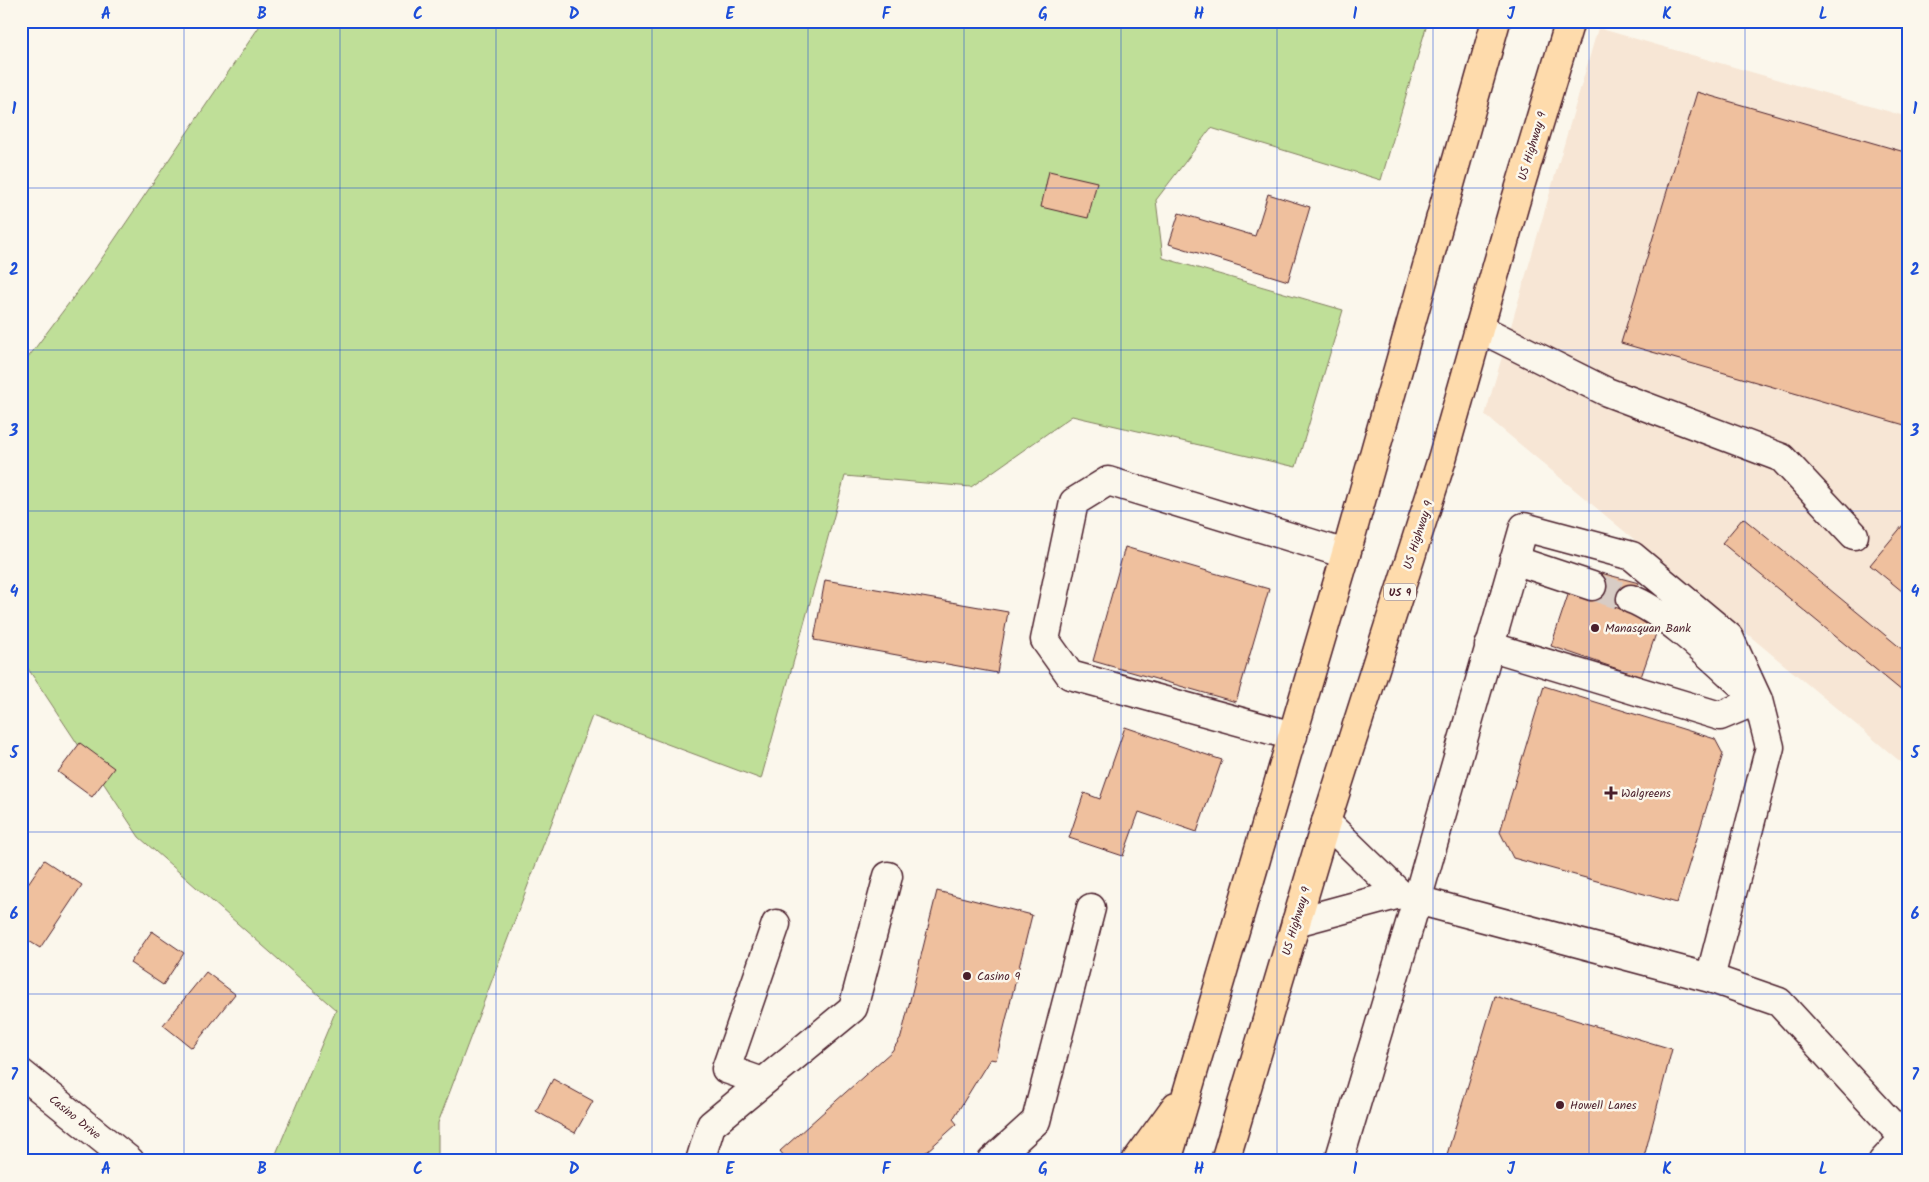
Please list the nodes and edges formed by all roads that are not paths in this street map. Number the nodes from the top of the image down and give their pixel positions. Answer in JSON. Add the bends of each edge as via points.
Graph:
{"nodes":[{"id":1,"x":1496,"y":21,"type":"edge"},
{"id":2,"x":1570,"y":21,"type":"edge"},
{"id":3,"x":1479,"y":328,"type":"junction"},
{"id":4,"x":1854,"y":535,"type":"dead end"},
{"id":5,"x":1346,"y":554,"type":"junction"},
{"id":6,"x":1514,"y":560,"type":"junction"},
{"id":7,"x":1592,"y":586,"type":"tunnel mouth"},
{"id":8,"x":1630,"y":599,"type":"tunnel mouth"},
{"id":9,"x":1489,"y":646,"type":"junction"},
{"id":10,"x":1758,"y":700,"type":"junction"},
{"id":11,"x":1292,"y":736,"type":"junction"},
{"id":12,"x":1326,"y":822,"type":"junction"},
{"id":13,"x":888,"y":876,"type":"dead end"},
{"id":14,"x":1408,"y":897,"type":"junction"},
{"id":15,"x":1091,"y":908,"type":"dead end"},
{"id":16,"x":1296,"y":922,"type":"junction"},
{"id":17,"x":776,"y":924,"type":"dead end"},
{"id":18,"x":1710,"y":978,"type":"junction"},
{"id":19,"x":21,"y":1073,"type":"edge"},
{"id":20,"x":763,"y":1082,"type":"junction"},
{"id":21,"x":1187,"y":1091,"type":"junction"},
{"id":22,"x":1906,"y":1136,"type":"edge"},
{"id":23,"x":130,"y":1161,"type":"edge"},
{"id":24,"x":700,"y":1161,"type":"edge"},
{"id":25,"x":992,"y":1161,"type":"edge"},
{"id":26,"x":1136,"y":1161,"type":"edge"},
{"id":27,"x":1167,"y":1161,"type":"edge"},
{"id":28,"x":1225,"y":1161,"type":"edge"},
{"id":29,"x":1338,"y":1161,"type":"edge"},
{"id":30,"x":1883,"y":1161,"type":"edge"}],
"edges":[{"from":1,"to":5,"type":"highway"},
{"from":2,"to":3,"type":"highway","name":"US Highway 9","number":"US 9"},
{"from":3,"to":4,"type":"street","via":[[1607,392],[1782,458]]},
{"from":3,"to":12,"type":"highway","name":"US Highway 9","number":"US 9","via":[[1440,468]]},
{"from":5,"to":11,"type":"highway"},
{"from":5,"to":11,"type":"street","via":[[1108,481],[1074,502],[1045,640],[1070,675]]},
{"from":6,"to":7,"type":"street"},
{"from":6,"to":9,"type":"street"},
{"from":6,"to":10,"type":"street","via":[[1524,527],[1632,556],[1729,637]]},
{"from":8,"to":10,"type":"street","via":[[1646,605]]},
{"from":9,"to":10,"type":"street","via":[[1720,716]]},
{"from":9,"to":14,"type":"street"},
{"from":10,"to":18,"type":"street","via":[[1770,747]]},
{"from":11,"to":21,"type":"highway"},
{"from":12,"to":14,"type":"street"},
{"from":12,"to":16,"type":"highway","name":"US Highway 9","number":"US 9"},
{"from":13,"to":20,"type":"street","via":[[853,1008]]},
{"from":14,"to":16,"type":"street"},
{"from":14,"to":18,"type":"street"},
{"from":14,"to":29,"type":"street"},
{"from":15,"to":25,"type":"street","via":[[1036,1121]]},
{"from":16,"to":28,"type":"highway","name":"US Highway 9","number":"US 9"},
{"from":17,"to":20,"type":"street","via":[[726,1069]]},
{"from":18,"to":22,"type":"street","via":[[1779,1002]]},
{"from":19,"to":23,"type":"street","name":"Casino Drive"},
{"from":20,"to":24,"type":"street","via":[[711,1125]]},
{"from":21,"to":26,"type":"highway"},
{"from":21,"to":27,"type":"highway"},
{"from":22,"to":30,"type":"street"}]}
